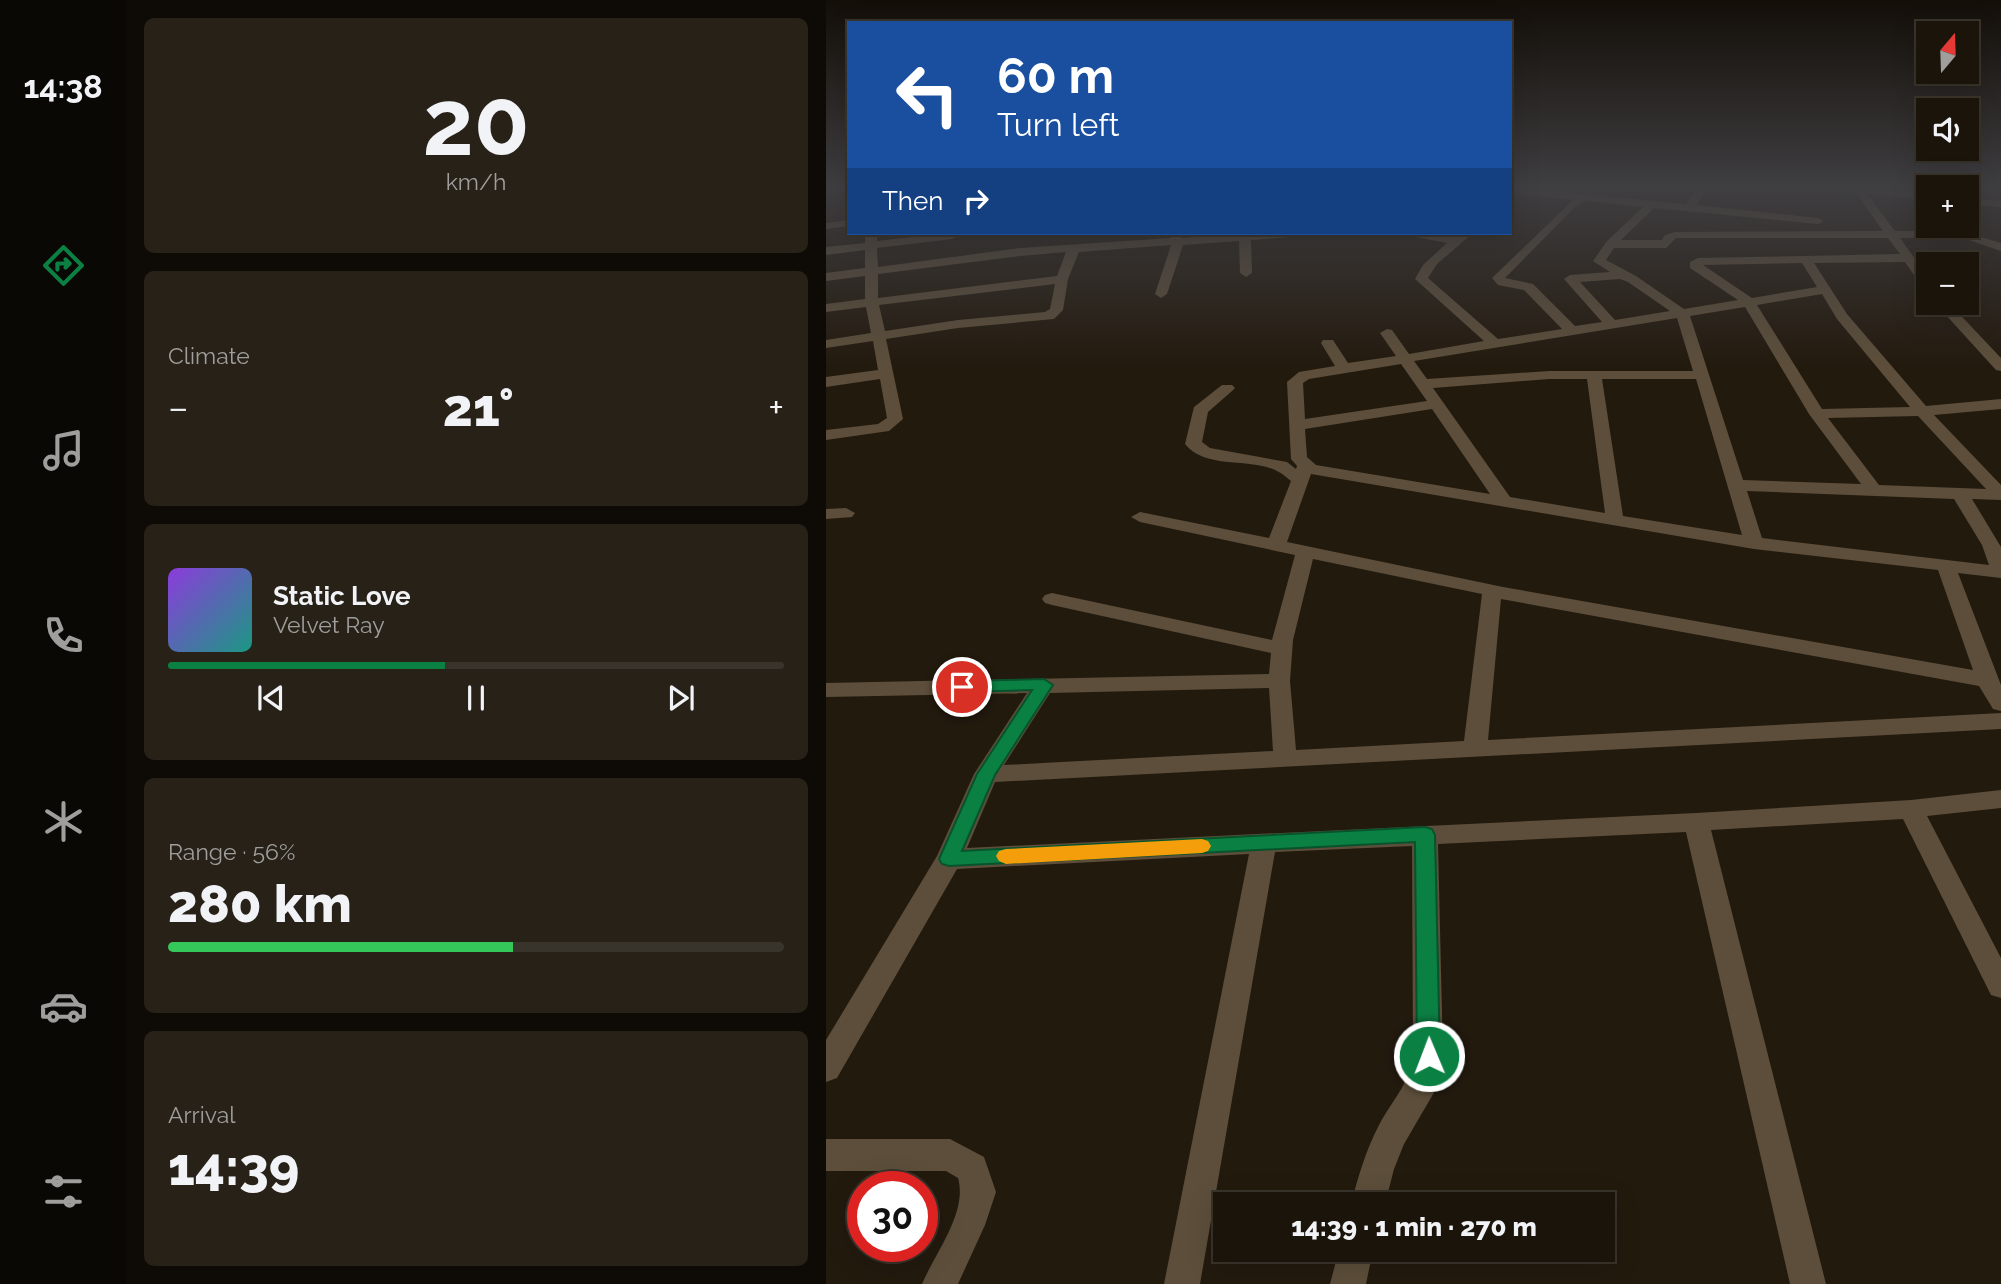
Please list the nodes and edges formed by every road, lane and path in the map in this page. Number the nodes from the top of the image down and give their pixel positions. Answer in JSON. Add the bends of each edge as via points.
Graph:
{"nodes":[{"id":1,"x":872,"y":247,"type":"edge"},
{"id":2,"x":956,"y":247,"type":"edge"},
{"id":3,"x":1084,"y":247,"type":"edge"},
{"id":4,"x":1173,"y":247,"type":"edge"},
{"id":5,"x":1246,"y":247,"type":"edge"},
{"id":6,"x":1450,"y":247,"type":"edge"},
{"id":7,"x":1527,"y":247,"type":"edge"},
{"id":8,"x":1609,"y":247,"type":"edge"},
{"id":9,"x":1900,"y":247,"type":"edge"},
{"id":10,"x":1943,"y":247,"type":"edge"},
{"id":11,"x":1074,"y":248,"type":"junction"},
{"id":12,"x":1995,"y":248,"type":"edge"},
{"id":13,"x":1805,"y":258,"type":"junction"},
{"id":14,"x":1908,"y":258,"type":"junction"},
{"id":15,"x":961,"y":260,"type":"junction"},
{"id":16,"x":1916,"y":269,"type":"edge"},
{"id":17,"x":874,"y":271,"type":"junction"},
{"id":18,"x":1246,"y":273,"type":"dead end"},
{"id":19,"x":1623,"y":275,"type":"junction"},
{"id":20,"x":826,"y":277,"type":"edge"},
{"id":21,"x":1062,"y":279,"type":"junction"},
{"id":22,"x":1824,"y":290,"type":"junction"},
{"id":23,"x":1161,"y":294,"type":"dead end"},
{"id":24,"x":872,"y":302,"type":"junction"},
{"id":25,"x":1749,"y":302,"type":"junction"},
{"id":26,"x":826,"y":308,"type":"edge"},
{"id":27,"x":1683,"y":314,"type":"junction"},
{"id":28,"x":1953,"y":315,"type":"edge"},
{"id":29,"x":1614,"y":326,"type":"junction"},
{"id":30,"x":1573,"y":332,"type":"junction"},
{"id":31,"x":1387,"y":333,"type":"dead end"},
{"id":32,"x":880,"y":336,"type":"junction"},
{"id":33,"x":1328,"y":343,"type":"dead end"},
{"id":34,"x":826,"y":344,"type":"edge"},
{"id":35,"x":1496,"y":345,"type":"junction"},
{"id":36,"x":1407,"y":360,"type":"junction"},
{"id":37,"x":2001,"y":367,"type":"edge"},
{"id":38,"x":1343,"y":369,"type":"junction"},
{"id":39,"x":888,"y":373,"type":"junction"},
{"id":40,"x":1594,"y":374,"type":"junction"},
{"id":41,"x":1702,"y":375,"type":"junction"},
{"id":42,"x":826,"y":382,"type":"edge"},
{"id":43,"x":1423,"y":384,"type":"junction"},
{"id":44,"x":1227,"y":388,"type":"dead end"},
{"id":45,"x":1437,"y":404,"type":"junction"},
{"id":46,"x":2001,"y":404,"type":"edge"},
{"id":47,"x":1922,"y":411,"type":"junction"},
{"id":48,"x":1817,"y":414,"type":"junction"},
{"id":49,"x":1298,"y":425,"type":"junction"},
{"id":50,"x":826,"y":435,"type":"edge"},
{"id":51,"x":1303,"y":473,"type":"junction"},
{"id":52,"x":1735,"y":485,"type":"junction"},
{"id":53,"x":1875,"y":492,"type":"junction"},
{"id":54,"x":1961,"y":495,"type":"junction"},
{"id":55,"x":2001,"y":495,"type":"edge"},
{"id":56,"x":1504,"y":502,"type":"junction"},
{"id":57,"x":846,"y":513,"type":"dead end"},
{"id":58,"x":826,"y":514,"type":"edge"},
{"id":59,"x":1140,"y":517,"type":"dead end"},
{"id":60,"x":1615,"y":520,"type":"junction"},
{"id":61,"x":1754,"y":542,"type":"junction"},
{"id":62,"x":1276,"y":546,"type":"junction"},
{"id":63,"x":1305,"y":552,"type":"junction"},
{"id":64,"x":1946,"y":566,"type":"junction"},
{"id":65,"x":1492,"y":591,"type":"junction"},
{"id":66,"x":1052,"y":599,"type":"dead end"},
{"id":67,"x":1282,"y":649,"type":"junction"},
{"id":68,"x":1987,"y":680,"type":"junction"},
{"id":69,"x":1279,"y":681,"type":"junction"},
{"id":70,"x":1044,"y":685,"type":"junction"},
{"id":71,"x":826,"y":690,"type":"edge"},
{"id":72,"x":2001,"y":704,"type":"edge"},
{"id":73,"x":2001,"y":721,"type":"edge"},
{"id":74,"x":1475,"y":748,"type":"junction"},
{"id":75,"x":1285,"y":758,"type":"junction"},
{"id":76,"x":986,"y":774,"type":"junction"},
{"id":77,"x":2001,"y":799,"type":"edge"},
{"id":78,"x":1911,"y":809,"type":"junction"},
{"id":79,"x":1696,"y":822,"type":"junction"},
{"id":80,"x":1425,"y":835,"type":"junction"},
{"id":81,"x":1264,"y":843,"type":"junction"},
{"id":82,"x":949,"y":859,"type":"junction"},
{"id":83,"x":2001,"y":986,"type":"edge"},
{"id":84,"x":826,"y":1068,"type":"edge"},
{"id":85,"x":826,"y":1155,"type":"edge"},
{"id":86,"x":1371,"y":1192,"type":"edge"},
{"id":87,"x":1353,"y":1262,"type":"edge"},
{"id":88,"x":940,"y":1284,"type":"edge"},
{"id":89,"x":1182,"y":1284,"type":"edge"},
{"id":90,"x":1348,"y":1284,"type":"edge"},
{"id":91,"x":1808,"y":1284,"type":"edge"}],
"edges":[{"from":1,"to":17,"type":"street"},
{"from":2,"to":15,"type":"street"},
{"from":3,"to":11,"type":"street"},
{"from":4,"to":23,"type":"street"},
{"from":5,"to":18,"type":"street"},
{"from":6,"to":35,"type":"street","via":[[1420,279]]},
{"from":7,"to":30,"type":"street","via":[[1498,278],[1528,287]]},
{"from":8,"to":19,"type":"street","via":[[1599,261]]},
{"from":9,"to":14,"type":"street"},
{"from":10,"to":12,"type":"street"},
{"from":11,"to":15,"type":"street"},
{"from":11,"to":21,"type":"street"},
{"from":13,"to":14,"type":"street"},
{"from":13,"to":22,"type":"street"},
{"from":13,"to":25,"type":"street","via":[[1695,262]]},
{"from":14,"to":16,"type":"street"},
{"from":15,"to":17,"type":"street"},
{"from":17,"to":20,"type":"street"},
{"from":17,"to":24,"type":"street"},
{"from":19,"to":27,"type":"street"},
{"from":19,"to":29,"type":"street","via":[[1570,279]]},
{"from":21,"to":24,"type":"street"},
{"from":21,"to":32,"type":"street","via":[[1056,310],[1049,316]]},
{"from":22,"to":25,"type":"street"},
{"from":22,"to":47,"type":"street"},
{"from":24,"to":26,"type":"street"},
{"from":24,"to":32,"type":"street"},
{"from":25,"to":27,"type":"street"},
{"from":25,"to":48,"type":"street"},
{"from":27,"to":29,"type":"street"},
{"from":27,"to":41,"type":"street"},
{"from":28,"to":37,"type":"street"},
{"from":29,"to":30,"type":"street"},
{"from":30,"to":35,"type":"street"},
{"from":31,"to":36,"type":"street"},
{"from":32,"to":34,"type":"street"},
{"from":32,"to":39,"type":"street"},
{"from":33,"to":38,"type":"street"},
{"from":35,"to":36,"type":"street"},
{"from":36,"to":38,"type":"street"},
{"from":36,"to":43,"type":"street"},
{"from":38,"to":49,"type":"street","via":[[1298,377]]},
{"from":39,"to":42,"type":"street"},
{"from":39,"to":50,"type":"street","via":[[895,411],[891,424]]},
{"from":40,"to":41,"type":"street"},
{"from":40,"to":43,"type":"street"},
{"from":40,"to":60,"type":"street"},
{"from":41,"to":52,"type":"street"},
{"from":43,"to":45,"type":"street"},
{"from":44,"to":51,"type":"street","via":[[1200,410],[1193,444],[1205,452]]},
{"from":45,"to":49,"type":"street"},
{"from":45,"to":56,"type":"street"},
{"from":46,"to":47,"type":"street"},
{"from":47,"to":48,"type":"street"},
{"from":47,"to":55,"type":"street"},
{"from":48,"to":53,"type":"street"},
{"from":49,"to":51,"type":"street"},
{"from":51,"to":56,"type":"street"},
{"from":51,"to":62,"type":"street"},
{"from":52,"to":53,"type":"street"},
{"from":52,"to":61,"type":"street"},
{"from":53,"to":54,"type":"street"},
{"from":54,"to":55,"type":"street"},
{"from":54,"to":64,"type":"street","via":[[1991,545],[2001,572]]},
{"from":56,"to":60,"type":"street"},
{"from":57,"to":58,"type":"street"},
{"from":59,"to":62,"type":"street"},
{"from":60,"to":61,"type":"street"},
{"from":61,"to":64,"type":"street"},
{"from":62,"to":63,"type":"street"},
{"from":63,"to":65,"type":"street"},
{"from":63,"to":67,"type":"street"},
{"from":64,"to":68,"type":"street"},
{"from":65,"to":68,"type":"street"},
{"from":65,"to":74,"type":"street"},
{"from":66,"to":67,"type":"street"},
{"from":67,"to":69,"type":"street"},
{"from":68,"to":72,"type":"street"},
{"from":69,"to":70,"type":"street"},
{"from":69,"to":75,"type":"street"},
{"from":70,"to":71,"type":"street"},
{"from":70,"to":76,"type":"street"},
{"from":73,"to":74,"type":"street"},
{"from":74,"to":75,"type":"street"},
{"from":75,"to":76,"type":"street"},
{"from":76,"to":82,"type":"street"},
{"from":77,"to":78,"type":"street"},
{"from":78,"to":79,"type":"street"},
{"from":78,"to":83,"type":"street"},
{"from":79,"to":80,"type":"street"},
{"from":79,"to":91,"type":"street"},
{"from":80,"to":81,"type":"street"},
{"from":80,"to":86,"type":"street","via":[[1429,1056],[1423,1084],[1391,1135]]},
{"from":81,"to":82,"type":"street"},
{"from":81,"to":89,"type":"street"},
{"from":82,"to":84,"type":"street"},
{"from":85,"to":88,"type":"street","via":[[950,1155],[972,1168],[979,1192]]},
{"from":87,"to":90,"type":"street"}]}
